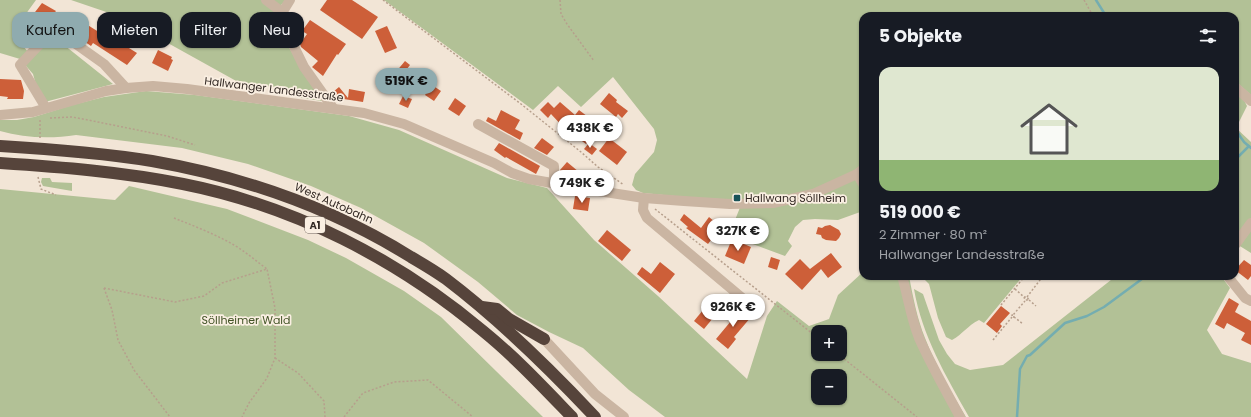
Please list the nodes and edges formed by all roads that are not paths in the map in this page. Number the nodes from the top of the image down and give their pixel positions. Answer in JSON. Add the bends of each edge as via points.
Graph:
{"nodes":[{"id":1,"x":266,"y":0,"type":"edge"},
{"id":2,"x":290,"y":0,"type":"edge"},
{"id":3,"x":282,"y":12,"type":"joint"},
{"id":4,"x":295,"y":48,"type":"edge"},
{"id":5,"x":126,"y":88,"type":"junction"},
{"id":6,"x":1239,"y":90,"type":"edge"},
{"id":7,"x":1251,"y":101,"type":"edge"},
{"id":8,"x":332,"y":108,"type":"junction"},
{"id":9,"x":45,"y":112,"type":"junction"},
{"id":10,"x":0,"y":115,"type":"edge"},
{"id":11,"x":478,"y":124,"type":"dead end"},
{"id":12,"x":0,"y":146,"type":"edge"},
{"id":13,"x":0,"y":163,"type":"edge"},
{"id":14,"x":859,"y":171,"type":"edge"},
{"id":15,"x":554,"y":184,"type":"junction"},
{"id":16,"x":644,"y":198,"type":"junction"},
{"id":17,"x":1251,"y":223,"type":"edge"},
{"id":18,"x":1239,"y":240,"type":"edge"},
{"id":19,"x":903,"y":280,"type":"edge"},
{"id":20,"x":1231,"y":280,"type":"edge"},
{"id":21,"x":1251,"y":301,"type":"edge"},
{"id":22,"x":481,"y":307,"type":"junction"},
{"id":23,"x":759,"y":312,"type":"dead end"},
{"id":24,"x":544,"y":339,"type":"joint"},
{"id":25,"x":572,"y":417,"type":"edge"},
{"id":26,"x":595,"y":417,"type":"edge"},
{"id":27,"x":624,"y":417,"type":"edge"},
{"id":28,"x":960,"y":417,"type":"edge"}],
"edges":[{"from":1,"to":3,"type":"street"},
{"from":2,"to":3,"type":"street"},
{"from":4,"to":8,"type":"street","via":[[304,67]]},
{"from":5,"to":8,"type":"street","name":"Hallwanger Landesstraße","via":[[153,86],[186,89]]},
{"from":5,"to":9,"type":"street","name":"Hallwanger Landesstraße","via":[[106,91]]},
{"from":5,"to":9,"type":"street","via":[[104,64],[53,30],[20,65]]},
{"from":6,"to":7,"type":"street"},
{"from":8,"to":15,"type":"street","name":"Hallwanger Landesstraße","via":[[388,118],[512,173]]},
{"from":9,"to":10,"type":"street","name":"Hallwanger Landesstraße"},
{"from":11,"to":15,"type":"street","via":[[554,166]]},
{"from":12,"to":22,"type":"highway","name":"West Autobahn","number":"A1","via":[[63,150],[152,161],[199,170],[268,190],[330,213],[385,241],[444,278]]},
{"from":13,"to":25,"type":"highway","number":"A1","via":[[86,170],[184,184],[250,202],[323,229],[402,272],[443,300],[484,331]]},
{"from":14,"to":16,"type":"street","name":"Hallwanger Landesstraße","via":[[813,194],[773,203],[730,204]]},
{"from":15,"to":16,"type":"street","name":"Hallwanger Landesstraße"},
{"from":16,"to":23,"type":"street","via":[[643,210],[647,218]]},
{"from":17,"to":18,"type":"street"},
{"from":19,"to":28,"type":"street","via":[[919,337]]},
{"from":20,"to":21,"type":"street","via":[[1245,298]]},
{"from":22,"to":24,"type":"highway","via":[[497,309]]},
{"from":22,"to":26,"type":"highway","name":"West Autobahn","number":"A1","via":[[538,358]]},
{"from":24,"to":27,"type":"street","via":[[595,394]]}]}
